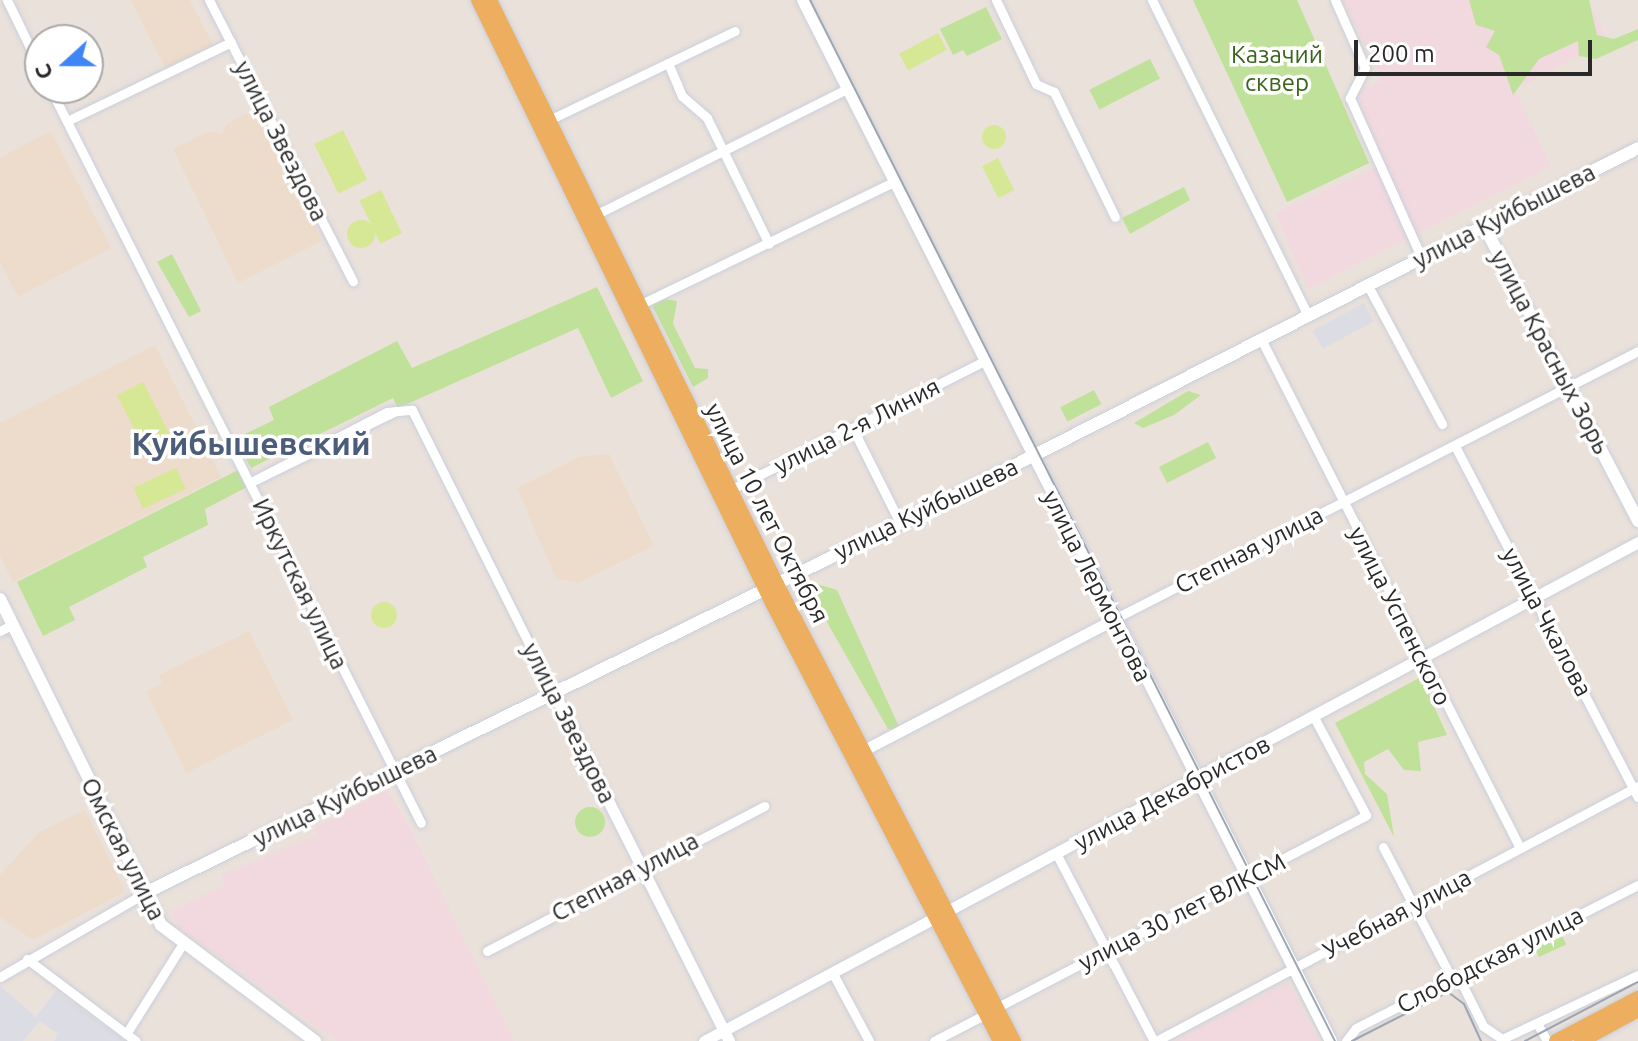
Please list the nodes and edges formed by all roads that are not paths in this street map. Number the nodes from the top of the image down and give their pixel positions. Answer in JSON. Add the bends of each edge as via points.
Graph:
{"nodes":[{"id":1,"x":7,"y":0,"type":"edge"},
{"id":2,"x":209,"y":0,"type":"edge"},
{"id":3,"x":803,"y":0,"type":"edge"},
{"id":4,"x":996,"y":0,"type":"edge"},
{"id":5,"x":1152,"y":0,"type":"edge"},
{"id":6,"x":1335,"y":0,"type":"edge"},
{"id":7,"x":490,"y":1,"type":"edge"},
{"id":8,"x":735,"y":31,"type":"dead end"},
{"id":9,"x":24,"y":35,"type":"edge"},
{"id":10,"x":231,"y":42,"type":"junction"},
{"id":11,"x":668,"y":63,"type":"junction"},
{"id":12,"x":847,"y":89,"type":"junction"},
{"id":13,"x":58,"y":104,"type":"edge"},
{"id":14,"x":549,"y":120,"type":"junction"},
{"id":15,"x":67,"y":121,"type":"junction"},
{"id":16,"x":1638,"y":148,"type":"edge"},
{"id":17,"x":722,"y":151,"type":"junction"},
{"id":18,"x":894,"y":182,"type":"junction"},
{"id":19,"x":595,"y":215,"type":"junction"},
{"id":20,"x":1115,"y":217,"type":"dead end"},
{"id":21,"x":1484,"y":226,"type":"junction"},
{"id":22,"x":769,"y":244,"type":"junction"},
{"id":23,"x":1421,"y":257,"type":"junction"},
{"id":24,"x":353,"y":281,"type":"dead end"},
{"id":25,"x":1367,"y":284,"type":"junction"},
{"id":26,"x":639,"y":305,"type":"junction"},
{"id":27,"x":1308,"y":315,"type":"junction"},
{"id":28,"x":1261,"y":339,"type":"junction"},
{"id":29,"x":1638,"y":351,"type":"edge"},
{"id":30,"x":984,"y":361,"type":"junction"},
{"id":31,"x":1568,"y":387,"type":"junction"},
{"id":32,"x":1442,"y":424,"type":"dead end"},
{"id":33,"x":853,"y":429,"type":"junction"},
{"id":34,"x":1455,"y":446,"type":"junction"},
{"id":35,"x":1032,"y":457,"type":"junction"},
{"id":36,"x":253,"y":481,"type":"junction"},
{"id":37,"x":730,"y":490,"type":"junction"},
{"id":38,"x":1341,"y":503,"type":"junction"},
{"id":39,"x":1638,"y":521,"type":"edge"},
{"id":40,"x":900,"y":523,"type":"junction"},
{"id":41,"x":1638,"y":542,"type":"edge"},
{"id":42,"x":771,"y":587,"type":"junction"},
{"id":43,"x":1535,"y":597,"type":"junction"},
{"id":44,"x":0,"y":599,"type":"edge"},
{"id":45,"x":1113,"y":620,"type":"junction"},
{"id":46,"x":13,"y":624,"type":"junction"},
{"id":47,"x":0,"y":631,"type":"edge"},
{"id":48,"x":1422,"y":658,"type":"junction"},
{"id":49,"x":554,"y":693,"type":"junction"},
{"id":50,"x":1314,"y":717,"type":"junction"},
{"id":51,"x":862,"y":751,"type":"junction"},
{"id":52,"x":395,"y":772,"type":"junction"},
{"id":53,"x":1196,"y":781,"type":"junction"},
{"id":54,"x":1636,"y":790,"type":"edge"},
{"id":55,"x":764,"y":806,"type":"dead end"},
{"id":56,"x":421,"y":823,"type":"dead end"},
{"id":57,"x":1383,"y":847,"type":"dead end"},
{"id":58,"x":1520,"y":848,"type":"junction"},
{"id":59,"x":1057,"y":855,"type":"junction"},
{"id":60,"x":641,"y":867,"type":"junction"},
{"id":61,"x":1247,"y":879,"type":"junction"},
{"id":62,"x":1638,"y":885,"type":"edge"},
{"id":63,"x":143,"y":894,"type":"junction"},
{"id":64,"x":1414,"y":905,"type":"junction"},
{"id":65,"x":940,"y":915,"type":"junction"},
{"id":66,"x":182,"y":945,"type":"junction"},
{"id":67,"x":1106,"y":950,"type":"junction"},
{"id":68,"x":487,"y":951,"type":"dead end"},
{"id":69,"x":27,"y":959,"type":"junction"},
{"id":70,"x":1293,"y":970,"type":"junction"},
{"id":71,"x":832,"y":972,"type":"junction"},
{"id":72,"x":1638,"y":975,"type":"edge"},
{"id":73,"x":0,"y":977,"type":"edge"},
{"id":74,"x":1455,"y":978,"type":"junction"},
{"id":75,"x":1638,"y":998,"type":"edge"},
{"id":76,"x":1638,"y":1010,"type":"edge"},
{"id":77,"x":991,"y":1011,"type":"junction"},
{"id":78,"x":1539,"y":1027,"type":"junction"},
{"id":79,"x":126,"y":1034,"type":"junction"},
{"id":80,"x":726,"y":1036,"type":"edge"},
{"id":81,"x":312,"y":1040,"type":"edge"},
{"id":82,"x":136,"y":1041,"type":"edge"},
{"id":83,"x":704,"y":1041,"type":"edge"},
{"id":84,"x":869,"y":1041,"type":"edge"},
{"id":85,"x":934,"y":1041,"type":"edge"},
{"id":86,"x":1000,"y":1041,"type":"edge"},
{"id":87,"x":1014,"y":1041,"type":"edge"},
{"id":88,"x":1155,"y":1041,"type":"edge"},
{"id":89,"x":1331,"y":1041,"type":"edge"},
{"id":90,"x":1346,"y":1041,"type":"edge"},
{"id":91,"x":1547,"y":1041,"type":"edge"},
{"id":92,"x":1556,"y":1041,"type":"edge"},
{"id":93,"x":1581,"y":1041,"type":"edge"}],
"edges":[{"from":1,"to":9,"type":"street"},
{"from":2,"to":10,"type":"street","name":"улица Звездова"},
{"from":3,"to":12,"type":"main road","name":"улица Лермонтова"},
{"from":4,"to":20,"type":"street","via":[[1036,84],[1054,92]]},
{"from":5,"to":27,"type":"street"},
{"from":6,"to":23,"type":"street","via":[[1365,68],[1350,98]]},
{"from":7,"to":14,"type":"main road","name":"улица 10 лет Октября"},
{"from":7,"to":42,"type":"main road","name":"улица 10 лет Октября"},
{"from":8,"to":11,"type":"street"},
{"from":10,"to":15,"type":"street"},
{"from":10,"to":24,"type":"street","name":"улица Звездова"},
{"from":11,"to":14,"type":"street"},
{"from":11,"to":17,"type":"street"},
{"from":12,"to":17,"type":"street"},
{"from":12,"to":18,"type":"main road","name":"улица Лермонтова"},
{"from":13,"to":15,"type":"street","name":"Иркутская улица"},
{"from":14,"to":19,"type":"main road","name":"улица 10 лет Октября"},
{"from":15,"to":36,"type":"street","name":"Иркутская улица"},
{"from":16,"to":21,"type":"main road","name":"улица Куйбышева"},
{"from":17,"to":19,"type":"street"},
{"from":17,"to":22,"type":"street"},
{"from":18,"to":22,"type":"street"},
{"from":18,"to":30,"type":"main road","name":"улица Лермонтова"},
{"from":19,"to":26,"type":"main road","name":"улица 10 лет Октября"},
{"from":21,"to":23,"type":"main road","name":"улица Куйбышева"},
{"from":21,"to":31,"type":"main road","name":"улица Красных Зорь"},
{"from":22,"to":26,"type":"street"},
{"from":23,"to":25,"type":"main road","name":"улица Куйбышева"},
{"from":25,"to":27,"type":"main road","name":"улица Куйбышева"},
{"from":25,"to":32,"type":"street"},
{"from":26,"to":37,"type":"main road","name":"улица 10 лет Октября"},
{"from":27,"to":28,"type":"main road","name":"улица Куйбышева"},
{"from":28,"to":35,"type":"main road","name":"улица Куйбышева"},
{"from":28,"to":38,"type":"street","name":"улица Успенского"},
{"from":29,"to":31,"type":"street","name":"Степная улица"},
{"from":30,"to":33,"type":"street","name":"улица 2-я Линия"},
{"from":30,"to":35,"type":"main road","name":"улица Лермонтова"},
{"from":31,"to":34,"type":"street","name":"Степная улица"},
{"from":31,"to":39,"type":"main road","name":"улица Красных Зорь"},
{"from":33,"to":37,"type":"street","name":"улица 2-я Линия"},
{"from":33,"to":40,"type":"street"},
{"from":34,"to":38,"type":"street","name":"Степная улица"},
{"from":34,"to":43,"type":"street","name":"улица Чкалова"},
{"from":35,"to":40,"type":"main road","name":"улица Куйбышева"},
{"from":35,"to":45,"type":"main road","name":"улица Лермонтова"},
{"from":36,"to":49,"type":"street","name":"улица Звездова","via":[[408,407]]},
{"from":36,"to":52,"type":"street","name":"Иркутская улица"},
{"from":37,"to":42,"type":"main road","name":"улица 10 лет Октября"},
{"from":38,"to":45,"type":"street","name":"Степная улица"},
{"from":38,"to":48,"type":"street","name":"улица Успенского"},
{"from":40,"to":42,"type":"main road","name":"улица Куйбышева"},
{"from":41,"to":43,"type":"street","name":"улица Декабристов"},
{"from":42,"to":49,"type":"main road","name":"улица Куйбышева"},
{"from":42,"to":51,"type":"main road","name":"улица 10 лет Октября"},
{"from":42,"to":65,"type":"main road","name":"улица 10 лет Октября"},
{"from":43,"to":48,"type":"street","name":"улица Декабристов"},
{"from":43,"to":54,"type":"street","name":"улица Чкалова"},
{"from":44,"to":46,"type":"main road","name":"Омская улица"},
{"from":45,"to":51,"type":"street","name":"Степная улица"},
{"from":45,"to":53,"type":"main road","name":"улица Лермонтова"},
{"from":46,"to":47,"type":"street"},
{"from":46,"to":63,"type":"main road","name":"Омская улица"},
{"from":48,"to":50,"type":"street","name":"улица Декабристов"},
{"from":48,"to":58,"type":"street","name":"улица Успенского"},
{"from":49,"to":52,"type":"main road","name":"улица Куйбышева"},
{"from":49,"to":60,"type":"street","name":"улица Звездова"},
{"from":50,"to":53,"type":"street","name":"улица Декабристов"},
{"from":50,"to":61,"type":"street","name":"улица 30 лет ВЛКСМ","via":[[1366,815]]},
{"from":51,"to":65,"type":"main road","name":"улица 10 лет Октября"},
{"from":52,"to":56,"type":"street","name":"Иркутская улица"},
{"from":52,"to":63,"type":"main road","name":"улица Куйбышева"},
{"from":53,"to":59,"type":"street","name":"улица Декабристов"},
{"from":53,"to":61,"type":"main road","name":"улица Лермонтова"},
{"from":54,"to":58,"type":"street","name":"Учебная улица"},
{"from":55,"to":60,"type":"street","name":"Степная улица"},
{"from":57,"to":64,"type":"street"},
{"from":58,"to":64,"type":"street","name":"Учебная улица"},
{"from":59,"to":65,"type":"street","name":"улица Декабристов"},
{"from":59,"to":67,"type":"street"},
{"from":60,"to":68,"type":"street","name":"Степная улица"},
{"from":60,"to":80,"type":"street","name":"улица Звездова"},
{"from":61,"to":67,"type":"street","name":"улица 30 лет ВЛКСМ"},
{"from":61,"to":70,"type":"main road","name":"улица Лермонтова"},
{"from":62,"to":74,"type":"street","name":"Слободская улица"},
{"from":63,"to":66,"type":"main road","name":"Омская улица"},
{"from":63,"to":69,"type":"street","name":"улица Куйбышева"},
{"from":64,"to":70,"type":"street","name":"Учебная улица"},
{"from":64,"to":74,"type":"street"},
{"from":65,"to":71,"type":"street","name":"улица Декабристов"},
{"from":65,"to":77,"type":"main road","name":"улица 10 лет Октября"},
{"from":66,"to":79,"type":"street"},
{"from":66,"to":81,"type":"main road","name":"Омская улица"},
{"from":67,"to":77,"type":"street","name":"улица 30 лет ВЛКСМ"},
{"from":67,"to":88,"type":"street"},
{"from":69,"to":73,"type":"street","name":"улица Куйбышева"},
{"from":69,"to":79,"type":"street"},
{"from":70,"to":88,"type":"street","name":"Учебная улица"},
{"from":70,"to":89,"type":"main road","name":"улица Лермонтова"},
{"from":71,"to":80,"type":"street","name":"улица Декабристов"},
{"from":71,"to":84,"type":"street"},
{"from":72,"to":78,"type":"street"},
{"from":74,"to":78,"type":"street","via":[[1493,1036]]},
{"from":74,"to":90,"type":"street","name":"Слободская улица","via":[[1356,1028]]},
{"from":75,"to":92,"type":"main road"},
{"from":76,"to":93,"type":"main road"},
{"from":77,"to":85,"type":"street","name":"улица 30 лет ВЛКСМ"},
{"from":77,"to":86,"type":"main road","name":"улица 10 лет Октября"},
{"from":77,"to":87,"type":"main road","name":"улица 10 лет Октября"},
{"from":78,"to":91,"type":"street"},
{"from":79,"to":82,"type":"street"},
{"from":80,"to":83,"type":"street","name":"улица Декабристов"}]}
